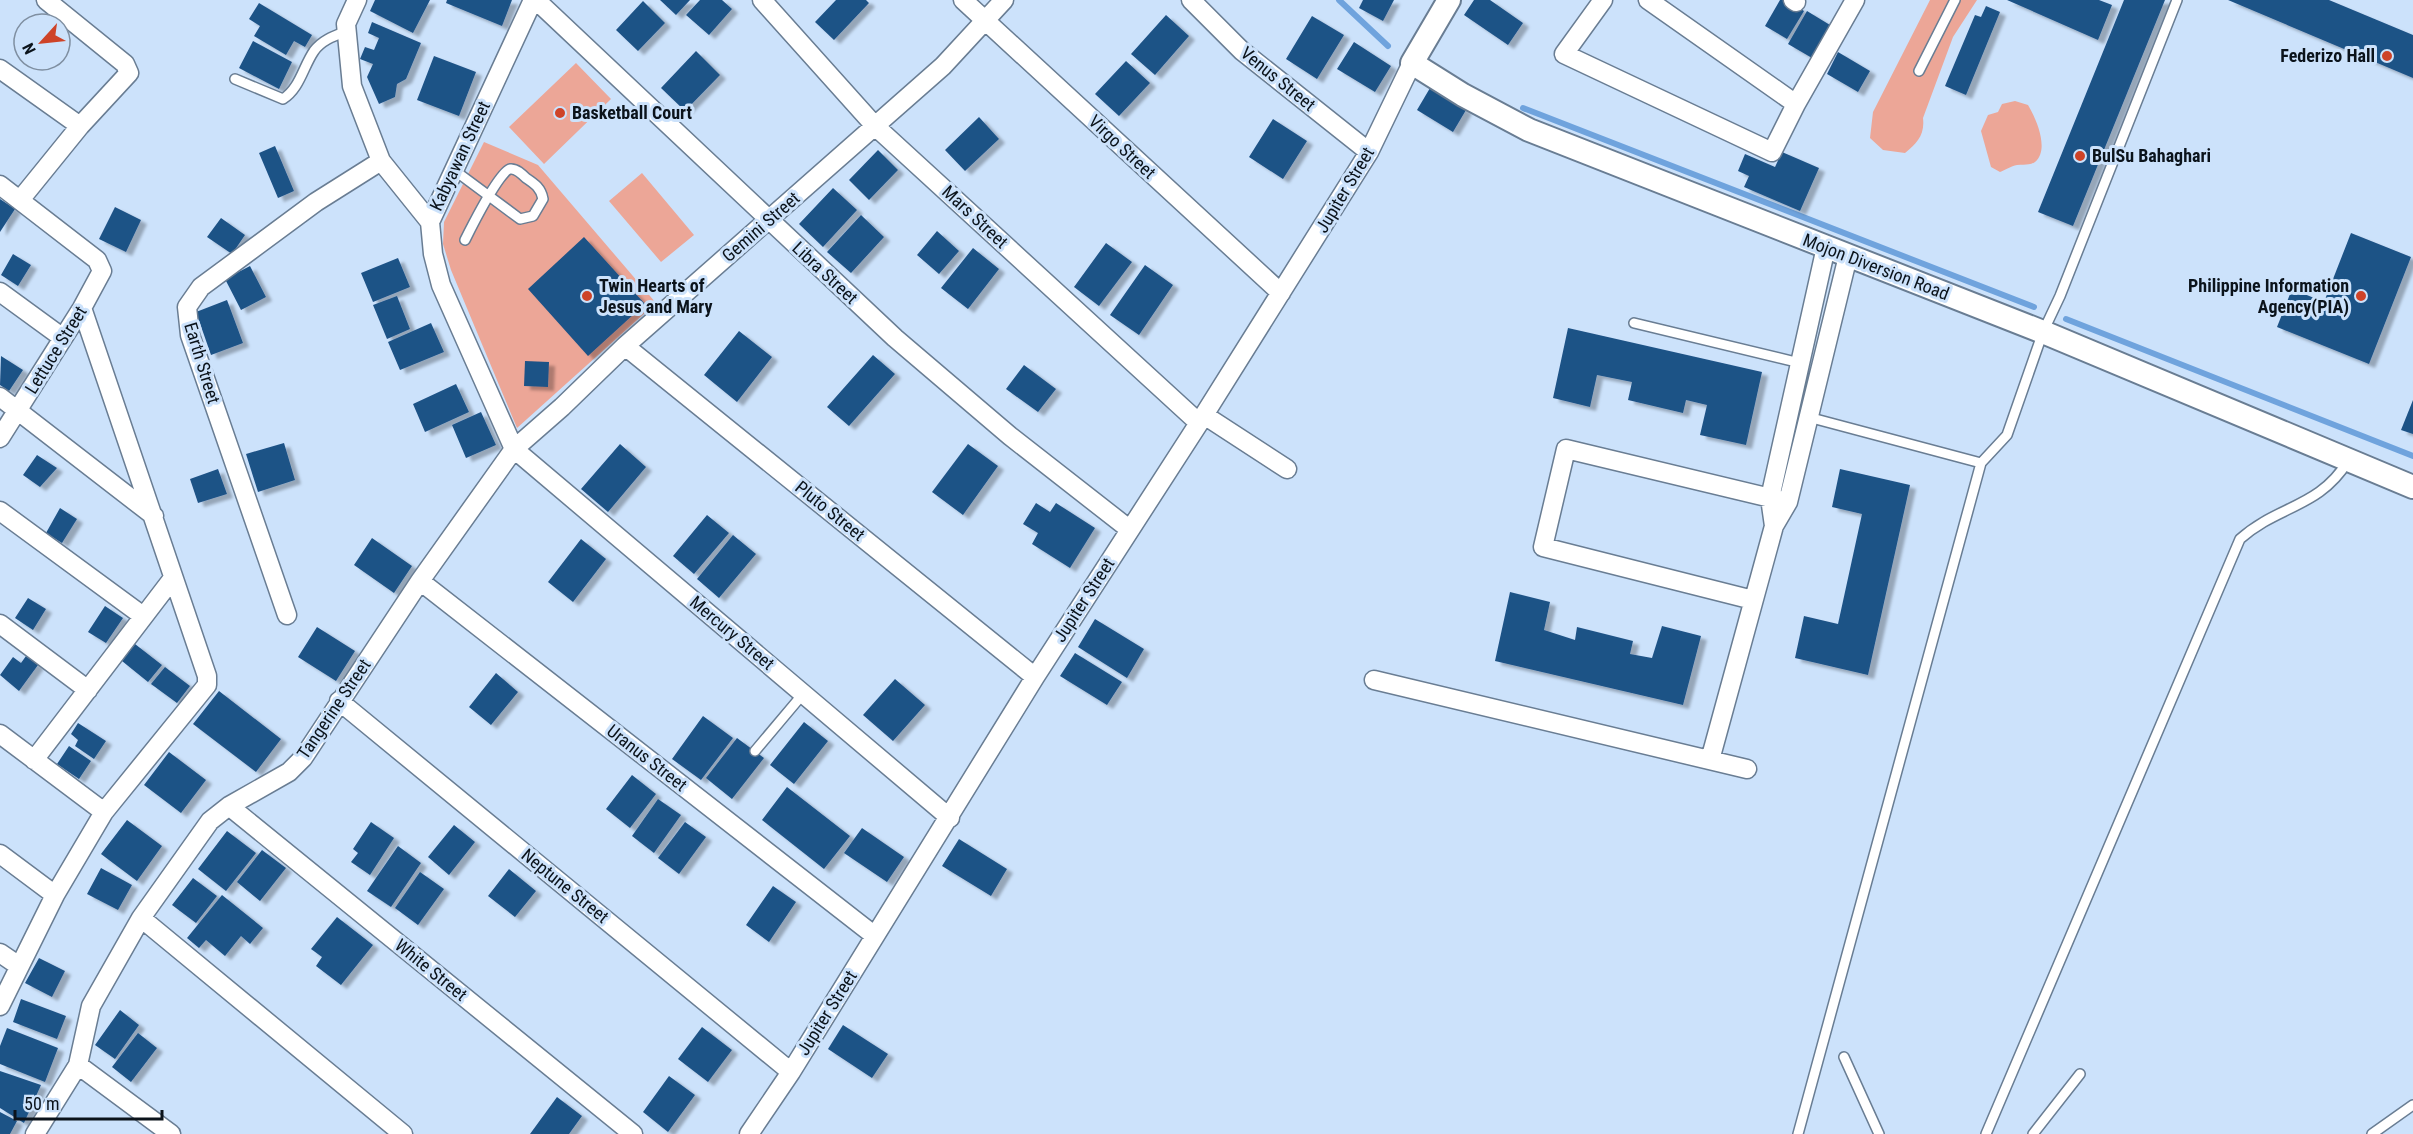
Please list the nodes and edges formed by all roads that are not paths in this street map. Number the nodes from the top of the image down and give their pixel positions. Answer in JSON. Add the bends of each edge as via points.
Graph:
{"nodes":[{"id":1,"x":46,"y":0,"type":"edge"},
{"id":2,"x":357,"y":0,"type":"edge"},
{"id":3,"x":535,"y":0,"type":"edge"},
{"id":4,"x":762,"y":0,"type":"edge"},
{"id":5,"x":963,"y":0,"type":"edge"},
{"id":6,"x":1004,"y":0,"type":"edge"},
{"id":7,"x":1191,"y":0,"type":"edge"},
{"id":8,"x":1449,"y":0,"type":"edge"},
{"id":9,"x":1603,"y":0,"type":"edge"},
{"id":10,"x":1648,"y":0,"type":"edge"},
{"id":11,"x":1856,"y":0,"type":"edge"},
{"id":12,"x":1955,"y":0,"type":"edge"},
{"id":13,"x":2177,"y":0,"type":"edge"},
{"id":14,"x":984,"y":21,"type":"junction"},
{"id":15,"x":347,"y":31,"type":"junction"},
{"id":16,"x":1412,"y":63,"type":"junction"},
{"id":17,"x":0,"y":69,"type":"edge"},
{"id":18,"x":1919,"y":71,"type":"dead end"},
{"id":19,"x":235,"y":79,"type":"dead end"},
{"id":20,"x":1796,"y":104,"type":"junction"},
{"id":21,"x":80,"y":126,"type":"junction"},
{"id":22,"x":876,"y":126,"type":"junction"},
{"id":23,"x":1369,"y":152,"type":"junction"},
{"id":24,"x":381,"y":161,"type":"junction"},
{"id":25,"x":454,"y":170,"type":"junction"},
{"id":26,"x":0,"y":184,"type":"edge"},
{"id":27,"x":489,"y":197,"type":"junction"},
{"id":28,"x":20,"y":200,"type":"junction"},
{"id":29,"x":769,"y":220,"type":"junction"},
{"id":30,"x":430,"y":222,"type":"junction"},
{"id":31,"x":465,"y":240,"type":"dead end"},
{"id":32,"x":1826,"y":247,"type":"junction"},
{"id":33,"x":1848,"y":256,"type":"junction"},
{"id":34,"x":0,"y":292,"type":"edge"},
{"id":35,"x":1281,"y":293,"type":"junction"},
{"id":36,"x":82,"y":308,"type":"junction"},
{"id":37,"x":1634,"y":323,"type":"dead end"},
{"id":38,"x":2043,"y":332,"type":"junction"},
{"id":39,"x":63,"y":338,"type":"junction"},
{"id":40,"x":625,"y":346,"type":"junction"},
{"id":41,"x":1800,"y":363,"type":"junction"},
{"id":42,"x":0,"y":397,"type":"edge"},
{"id":43,"x":19,"y":410,"type":"junction"},
{"id":44,"x":1808,"y":417,"type":"junction"},
{"id":45,"x":1202,"y":419,"type":"junction"},
{"id":46,"x":0,"y":438,"type":"edge"},
{"id":47,"x":514,"y":449,"type":"junction"},
{"id":48,"x":2348,"y":461,"type":"junction"},
{"id":49,"x":1981,"y":463,"type":"junction"},
{"id":50,"x":1287,"y":469,"type":"dead end"},
{"id":51,"x":2413,"y":487,"type":"edge"},
{"id":52,"x":1770,"y":498,"type":"junction"},
{"id":53,"x":1788,"y":502,"type":"junction"},
{"id":54,"x":0,"y":511,"type":"edge"},
{"id":55,"x":154,"y":516,"type":"junction"},
{"id":56,"x":1774,"y":526,"type":"junction"},
{"id":57,"x":1129,"y":529,"type":"junction"},
{"id":58,"x":173,"y":578,"type":"junction"},
{"id":59,"x":420,"y":581,"type":"junction"},
{"id":60,"x":1752,"y":600,"type":"junction"},
{"id":61,"x":287,"y":615,"type":"dead end"},
{"id":62,"x":143,"y":616,"type":"junction"},
{"id":63,"x":0,"y":624,"type":"edge"},
{"id":64,"x":1035,"y":677,"type":"junction"},
{"id":65,"x":1374,"y":680,"type":"dead end"},
{"id":66,"x":88,"y":690,"type":"junction"},
{"id":67,"x":803,"y":694,"type":"junction"},
{"id":68,"x":339,"y":701,"type":"junction"},
{"id":69,"x":0,"y":735,"type":"edge"},
{"id":70,"x":755,"y":751,"type":"dead end"},
{"id":71,"x":34,"y":760,"type":"junction"},
{"id":72,"x":1710,"y":760,"type":"junction"},
{"id":73,"x":1747,"y":769,"type":"dead end"},
{"id":74,"x":229,"y":806,"type":"junction"},
{"id":75,"x":104,"y":812,"type":"junction"},
{"id":76,"x":950,"y":818,"type":"junction"},
{"id":77,"x":0,"y":854,"type":"edge"},
{"id":78,"x":55,"y":895,"type":"junction"},
{"id":79,"x":141,"y":918,"type":"junction"},
{"id":80,"x":875,"y":936,"type":"junction"},
{"id":81,"x":0,"y":953,"type":"edge"},
{"id":82,"x":20,"y":966,"type":"junction"},
{"id":83,"x":0,"y":1006,"type":"edge"},
{"id":84,"x":1844,"y":1057,"type":"dead end"},
{"id":85,"x":78,"y":1065,"type":"junction"},
{"id":86,"x":791,"y":1072,"type":"junction"},
{"id":87,"x":2080,"y":1074,"type":"dead end"},
{"id":88,"x":2413,"y":1106,"type":"edge"},
{"id":89,"x":35,"y":1134,"type":"edge"},
{"id":90,"x":171,"y":1134,"type":"edge"},
{"id":91,"x":403,"y":1134,"type":"edge"},
{"id":92,"x":633,"y":1134,"type":"edge"},
{"id":93,"x":749,"y":1134,"type":"edge"},
{"id":94,"x":1798,"y":1134,"type":"edge"},
{"id":95,"x":1879,"y":1134,"type":"edge"},
{"id":96,"x":1986,"y":1134,"type":"edge"},
{"id":97,"x":2033,"y":1134,"type":"edge"},
{"id":98,"x":2372,"y":1134,"type":"edge"}],
"edges":[{"from":1,"to":21,"type":"street","via":[[129,71]]},
{"from":2,"to":15,"type":"street","via":[[346,24]]},
{"from":3,"to":25,"type":"street","name":"Kabyawan Street"},
{"from":3,"to":29,"type":"street","name":"Libra Street"},
{"from":4,"to":22,"type":"street","name":"Mars Street"},
{"from":5,"to":14,"type":"street","name":"Virgo Street"},
{"from":6,"to":14,"type":"street","name":"Gemini Street"},
{"from":7,"to":23,"type":"street","name":"Venus Street","via":[[1242,51]]},
{"from":8,"to":16,"type":"street"},
{"from":9,"to":20,"type":"street","via":[[1564,54],[1772,153]]},
{"from":10,"to":20,"type":"street"},
{"from":11,"to":20,"type":"street"},
{"from":12,"to":18,"type":"lane"},
{"from":13,"to":38,"type":"lane"},
{"from":14,"to":22,"type":"street","name":"Gemini Street","via":[[943,66]]},
{"from":14,"to":35,"type":"street","name":"Virgo Street"},
{"from":15,"to":19,"type":"lane","via":[[327,39],[314,50],[291,94],[283,99]]},
{"from":15,"to":24,"type":"street","via":[[352,86]]},
{"from":16,"to":23,"type":"street","name":"Jupiter Street"},
{"from":16,"to":32,"type":"street","name":"Mojon Diversion Road","via":[[1529,130]]},
{"from":17,"to":21,"type":"street"},
{"from":21,"to":28,"type":"street"},
{"from":22,"to":29,"type":"street","name":"Gemini Street"},
{"from":22,"to":45,"type":"street","name":"Mars Street"},
{"from":23,"to":35,"type":"street","name":"Jupiter Street"},
{"from":24,"to":30,"type":"street"},
{"from":24,"to":61,"type":"street","name":"Earth Street","via":[[316,202],[211,279],[187,307],[190,335]]},
{"from":25,"to":27,"type":"lane"},
{"from":25,"to":30,"type":"street","name":"Kabyawan Street"},
{"from":26,"to":28,"type":"street"},
{"from":27,"to":27,"type":"lane","via":[[502,173],[513,169],[536,184],[543,199],[533,216],[520,219]]},
{"from":27,"to":31,"type":"lane"},
{"from":28,"to":36,"type":"street","name":"Lettuce Street","via":[[97,260],[102,271],[100,278]]},
{"from":29,"to":40,"type":"street","name":"Gemini Street"},
{"from":29,"to":57,"type":"street","name":"Libra Street","via":[[974,406]]},
{"from":30,"to":47,"type":"street","name":"Kabyawan Street","via":[[441,285]]},
{"from":32,"to":33,"type":"street","name":"Mojon Diversion Road"},
{"from":32,"to":41,"type":"street"},
{"from":33,"to":38,"type":"street","name":"Mojon Diversion Road"},
{"from":33,"to":44,"type":"street"},
{"from":34,"to":39,"type":"street"},
{"from":35,"to":45,"type":"street","name":"Jupiter Street"},
{"from":36,"to":39,"type":"street","name":"Lettuce Street"},
{"from":36,"to":55,"type":"street"},
{"from":37,"to":41,"type":"lane"},
{"from":38,"to":48,"type":"street","name":"Mojon Diversion Road"},
{"from":38,"to":49,"type":"lane","via":[[2007,435]]},
{"from":39,"to":43,"type":"street","name":"Lettuce Street"},
{"from":40,"to":47,"type":"street","name":"Gemini Street"},
{"from":40,"to":64,"type":"street","name":"Pluto Street"},
{"from":41,"to":52,"type":"street"},
{"from":42,"to":43,"type":"street"},
{"from":43,"to":46,"type":"street","name":"Lettuce Street"},
{"from":43,"to":55,"type":"street"},
{"from":44,"to":49,"type":"lane"},
{"from":44,"to":53,"type":"street"},
{"from":45,"to":50,"type":"street","name":"Mars Street"},
{"from":45,"to":57,"type":"street","name":"Jupiter Street"},
{"from":47,"to":59,"type":"street","name":"Tangerine Street"},
{"from":47,"to":67,"type":"street","name":"Mercury Street"},
{"from":48,"to":51,"type":"street","name":"Mojon Diversion Road"},
{"from":48,"to":96,"type":"lane","via":[[2325,490],[2259,522],[2240,539]]},
{"from":49,"to":94,"type":"lane"},
{"from":52,"to":53,"type":"street"},
{"from":52,"to":56,"type":"street"},
{"from":52,"to":60,"type":"street","via":[[1566,449],[1543,547]]},
{"from":53,"to":56,"type":"street"},
{"from":54,"to":62,"type":"street"},
{"from":55,"to":58,"type":"street"},
{"from":56,"to":60,"type":"street"},
{"from":57,"to":64,"type":"street","name":"Jupiter Street"},
{"from":58,"to":62,"type":"street"},
{"from":58,"to":75,"type":"street","via":[[207,685]]},
{"from":59,"to":68,"type":"street","name":"Tangerine Street"},
{"from":59,"to":80,"type":"street","name":"Uranus Street"},
{"from":60,"to":72,"type":"street"},
{"from":62,"to":66,"type":"street"},
{"from":63,"to":66,"type":"street"},
{"from":64,"to":76,"type":"street","name":"Jupiter Street"},
{"from":65,"to":72,"type":"street"},
{"from":66,"to":71,"type":"street"},
{"from":67,"to":70,"type":"lane"},
{"from":67,"to":76,"type":"street","name":"Mercury Street"},
{"from":68,"to":74,"type":"street","name":"Tangerine Street","via":[[290,772]]},
{"from":68,"to":86,"type":"street","name":"Neptune Street"},
{"from":69,"to":71,"type":"street"},
{"from":71,"to":75,"type":"street"},
{"from":72,"to":73,"type":"street"},
{"from":74,"to":79,"type":"street","name":"Tangerine Street","via":[[210,821]]},
{"from":74,"to":92,"type":"street","name":"White Street"},
{"from":75,"to":78,"type":"street"},
{"from":76,"to":80,"type":"street","name":"Jupiter Street"},
{"from":77,"to":78,"type":"street"},
{"from":78,"to":82,"type":"street"},
{"from":79,"to":85,"type":"street","name":"Tangerine Street","via":[[92,1006]]},
{"from":79,"to":91,"type":"street"},
{"from":80,"to":86,"type":"street","name":"Jupiter Street"},
{"from":81,"to":82,"type":"street"},
{"from":82,"to":83,"type":"street"},
{"from":84,"to":95,"type":"lane"},
{"from":85,"to":89,"type":"street","name":"Tangerine Street"},
{"from":85,"to":90,"type":"street"},
{"from":86,"to":93,"type":"street","name":"Jupiter Street"},
{"from":87,"to":97,"type":"lane"},
{"from":88,"to":98,"type":"lane"}]}
